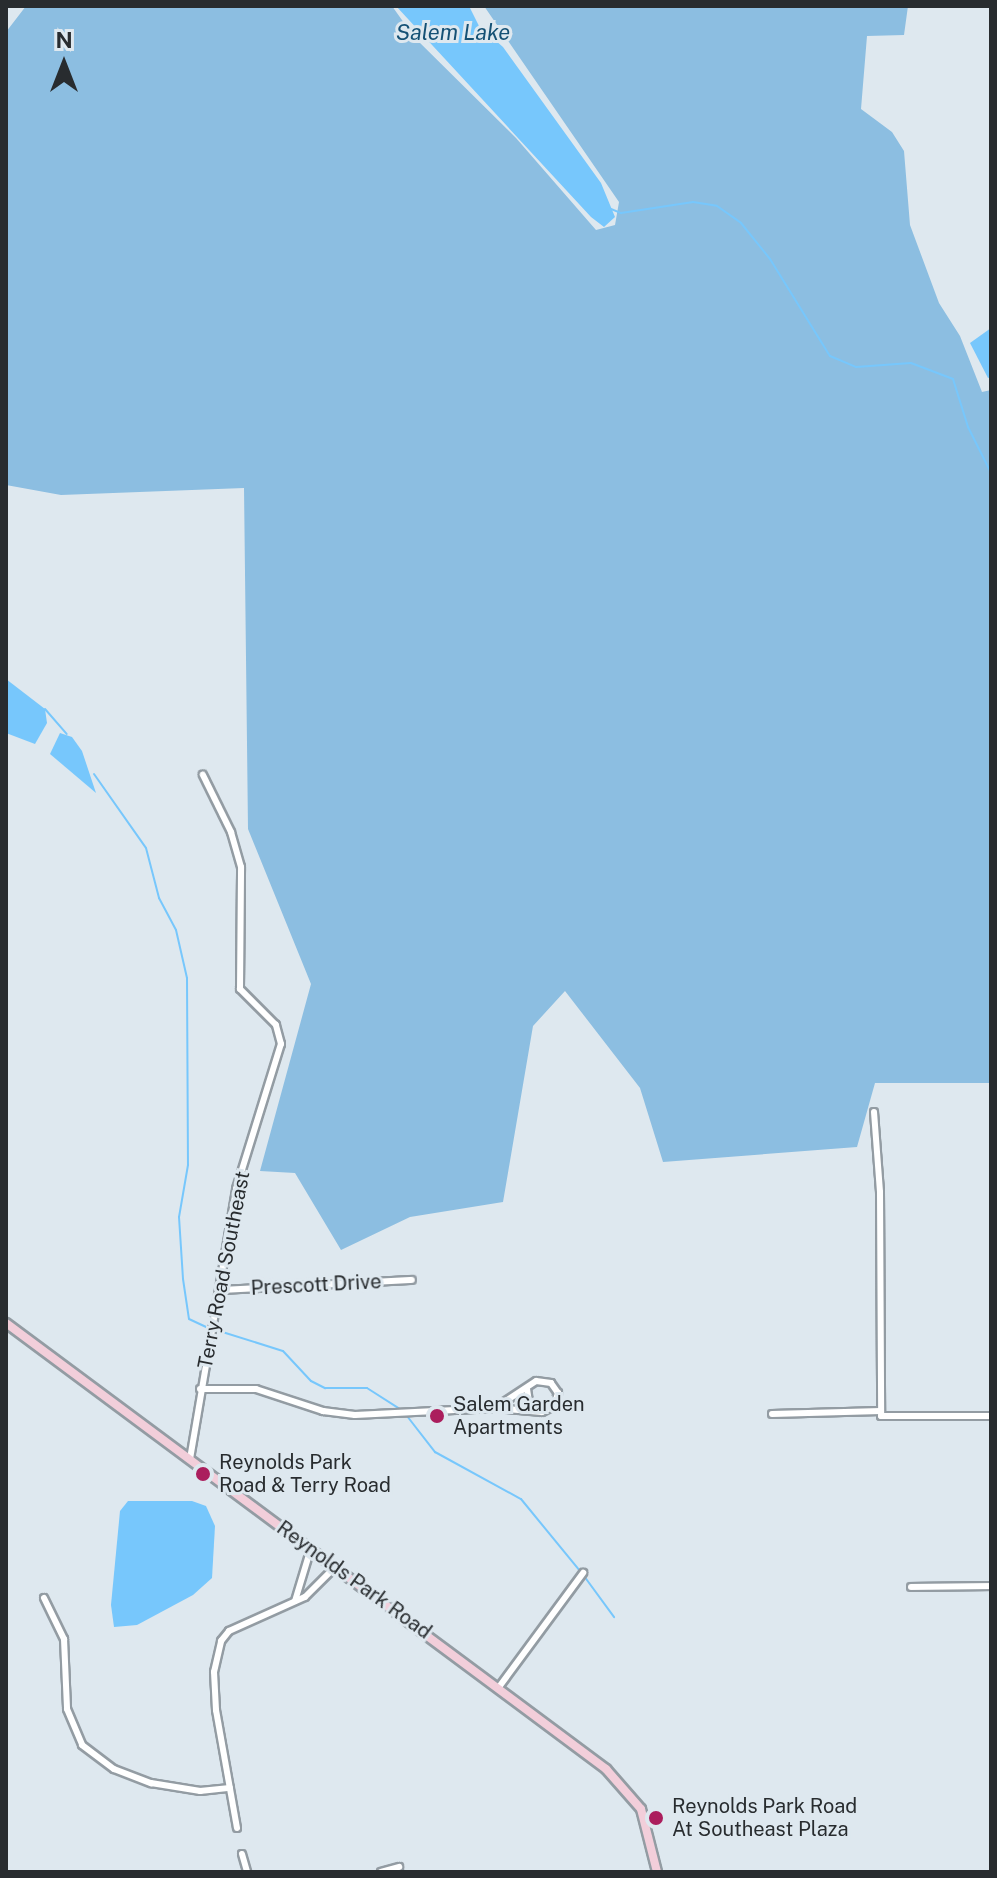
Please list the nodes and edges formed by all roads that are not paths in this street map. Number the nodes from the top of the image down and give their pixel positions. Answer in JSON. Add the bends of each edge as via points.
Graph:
{"nodes":[{"id":1,"x":203,"y":775,"type":"dead end"},
{"id":2,"x":874,"y":1112,"type":"dead end"},
{"id":3,"x":412,"y":1280,"type":"dead end"},
{"id":4,"x":220,"y":1290,"type":"junction"},
{"id":5,"x":6,"y":1323,"type":"edge"},
{"id":6,"x":200,"y":1389,"type":"junction"},
{"id":7,"x":527,"y":1389,"type":"junction"},
{"id":8,"x":495,"y":1408,"type":"junction"},
{"id":9,"x":530,"y":1408,"type":"junction"},
{"id":10,"x":881,"y":1411,"type":"junction"},
{"id":11,"x":772,"y":1414,"type":"dead end"},
{"id":12,"x":991,"y":1416,"type":"edge"},
{"id":13,"x":190,"y":1459,"type":"junction"},
{"id":14,"x":311,"y":1548,"type":"junction"},
{"id":15,"x":336,"y":1567,"type":"junction"},
{"id":16,"x":583,"y":1573,"type":"dead end"},
{"id":17,"x":991,"y":1586,"type":"edge"},
{"id":18,"x":911,"y":1587,"type":"dead end"},
{"id":19,"x":44,"y":1598,"type":"dead end"},
{"id":20,"x":295,"y":1601,"type":"junction"},
{"id":21,"x":499,"y":1687,"type":"junction"},
{"id":22,"x":230,"y":1788,"type":"junction"},
{"id":23,"x":237,"y":1828,"type":"dead end"},
{"id":24,"x":242,"y":1854,"type":"dead end"},
{"id":25,"x":399,"y":1867,"type":"dead end"},
{"id":26,"x":247,"y":1872,"type":"edge"},
{"id":27,"x":381,"y":1872,"type":"edge"},
{"id":28,"x":657,"y":1872,"type":"edge"}],
"edges":[{"from":1,"to":4,"type":"street","name":"Terry Road Southeast","via":[[231,832],[241,867],[240,989],[276,1025],[281,1044],[236,1189]]},
{"from":2,"to":10,"type":"street"},
{"from":3,"to":4,"type":"street","name":"Prescott Drive"},
{"from":4,"to":6,"type":"street","name":"Terry Road Southeast"},
{"from":5,"to":13,"type":"main road","name":"Reynolds Park Road"},
{"from":6,"to":8,"type":"street","via":[[256,1389],[338,1414],[450,1414]]},
{"from":6,"to":13,"type":"street","name":"Terry Road Southeast"},
{"from":7,"to":8,"type":"street"},
{"from":7,"to":9,"type":"street"},
{"from":7,"to":9,"type":"street","via":[[544,1380],[558,1393],[551,1409]]},
{"from":8,"to":9,"type":"street"},
{"from":10,"to":11,"type":"street"},
{"from":10,"to":12,"type":"street","via":[[881,1416]]},
{"from":13,"to":14,"type":"main road","name":"Reynolds Park Road"},
{"from":14,"to":15,"type":"main road","name":"Reynolds Park Road"},
{"from":14,"to":20,"type":"street"},
{"from":15,"to":20,"type":"street"},
{"from":15,"to":21,"type":"main road","name":"Reynolds Park Road"},
{"from":16,"to":21,"type":"street"},
{"from":17,"to":18,"type":"street"},
{"from":19,"to":22,"type":"street","via":[[64,1639],[67,1709],[82,1745],[114,1769],[151,1783],[200,1791]]},
{"from":20,"to":22,"type":"street","via":[[229,1631],[218,1650],[216,1710]]},
{"from":21,"to":28,"type":"main road","name":"Reynolds Park Road","via":[[625,1788],[645,1818]]},
{"from":22,"to":23,"type":"street"},
{"from":24,"to":26,"type":"street"},
{"from":25,"to":27,"type":"street"}]}
